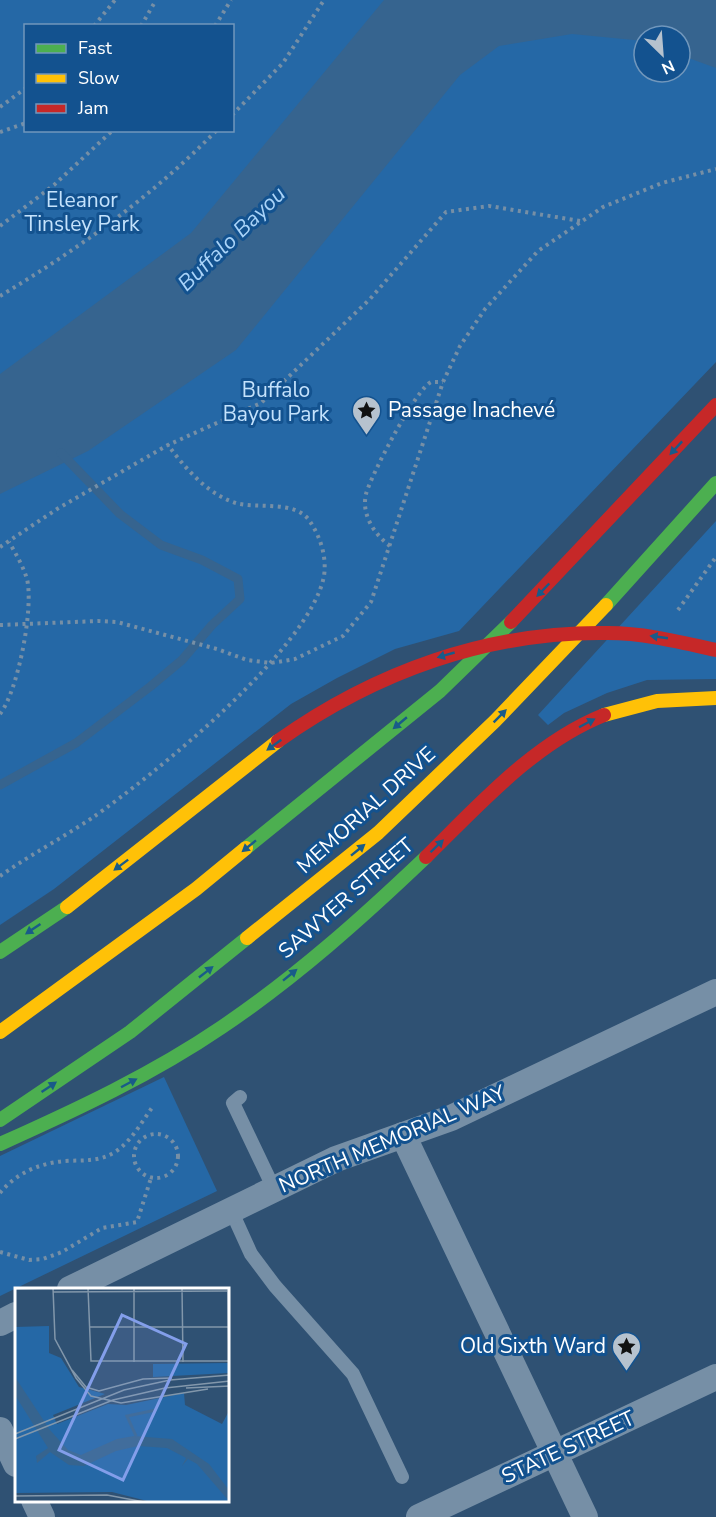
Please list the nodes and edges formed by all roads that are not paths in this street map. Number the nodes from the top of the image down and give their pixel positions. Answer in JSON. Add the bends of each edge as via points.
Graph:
{"nodes":[{"id":1,"x":716,"y":405,"type":"edge"},
{"id":2,"x":716,"y":483,"type":"edge"},
{"id":3,"x":716,"y":650,"type":"edge"},
{"id":4,"x":716,"y":698,"type":"edge"},
{"id":5,"x":0,"y":952,"type":"edge"},
{"id":6,"x":716,"y":992,"type":"edge"},
{"id":7,"x":2,"y":1030,"type":"edge"},
{"id":8,"x":240,"y":1097,"type":"dead end"},
{"id":9,"x":0,"y":1120,"type":"edge"},
{"id":10,"x":403,"y":1135,"type":"junction"},
{"id":11,"x":0,"y":1144,"type":"edge"},
{"id":12,"x":274,"y":1189,"type":"junction"},
{"id":13,"x":231,"y":1210,"type":"junction"},
{"id":14,"x":71,"y":1288,"type":"edge"},
{"id":15,"x":15,"y":1316,"type":"edge"},
{"id":16,"x":0,"y":1323,"type":"edge"},
{"id":17,"x":716,"y":1377,"type":"edge"},
{"id":18,"x":0,"y":1430,"type":"edge"},
{"id":19,"x":555,"y":1453,"type":"junction"},
{"id":20,"x":15,"y":1462,"type":"edge"},
{"id":21,"x":402,"y":1477,"type":"dead end"},
{"id":22,"x":35,"y":1502,"type":"edge"},
{"id":23,"x":42,"y":1517,"type":"edge"},
{"id":24,"x":419,"y":1517,"type":"edge"},
{"id":25,"x":585,"y":1517,"type":"edge"}],
"edges":[{"from":1,"to":7,"type":"main road","name":"MEMORIAL DRIVE","one_way":true,"via":[[537,596],[440,691],[196,889]]},
{"from":9,"to":2,"type":"main road","name":"MEMORIAL DRIVE","one_way":true,"via":[[130,1032],[378,833],[579,635]]},
{"from":3,"to":5,"type":"main road","one_way":true,"bridge":true,"via":[[684,640],[603,631],[546,634],[486,644],[427,662],[347,697],[304,723],[67,907]]},
{"from":11,"to":4,"type":"main road","name":"SAWYER STREET","one_way":true,"via":[[71,1113],[160,1066],[250,1008],[414,868],[506,780],[583,725],[603,715],[656,702]]},
{"from":6,"to":10,"type":"street","name":"NORTH MEMORIAL WAY","via":[[451,1118]]},
{"from":8,"to":12,"type":"lane","via":[[233,1102]]},
{"from":10,"to":12,"type":"street","name":"NORTH MEMORIAL WAY"},
{"from":10,"to":19,"type":"street"},
{"from":12,"to":13,"type":"street","name":"NORTH MEMORIAL WAY"},
{"from":13,"to":14,"type":"street","name":"NORTH MEMORIAL WAY"},
{"from":13,"to":21,"type":"lane","via":[[251,1254],[353,1374]]},
{"from":15,"to":16,"type":"street"},
{"from":17,"to":19,"type":"street","name":"STATE STREET"},
{"from":18,"to":20,"type":"street"},
{"from":19,"to":24,"type":"street","name":"STATE STREET"},
{"from":19,"to":25,"type":"street"},
{"from":22,"to":23,"type":"street"}]}
